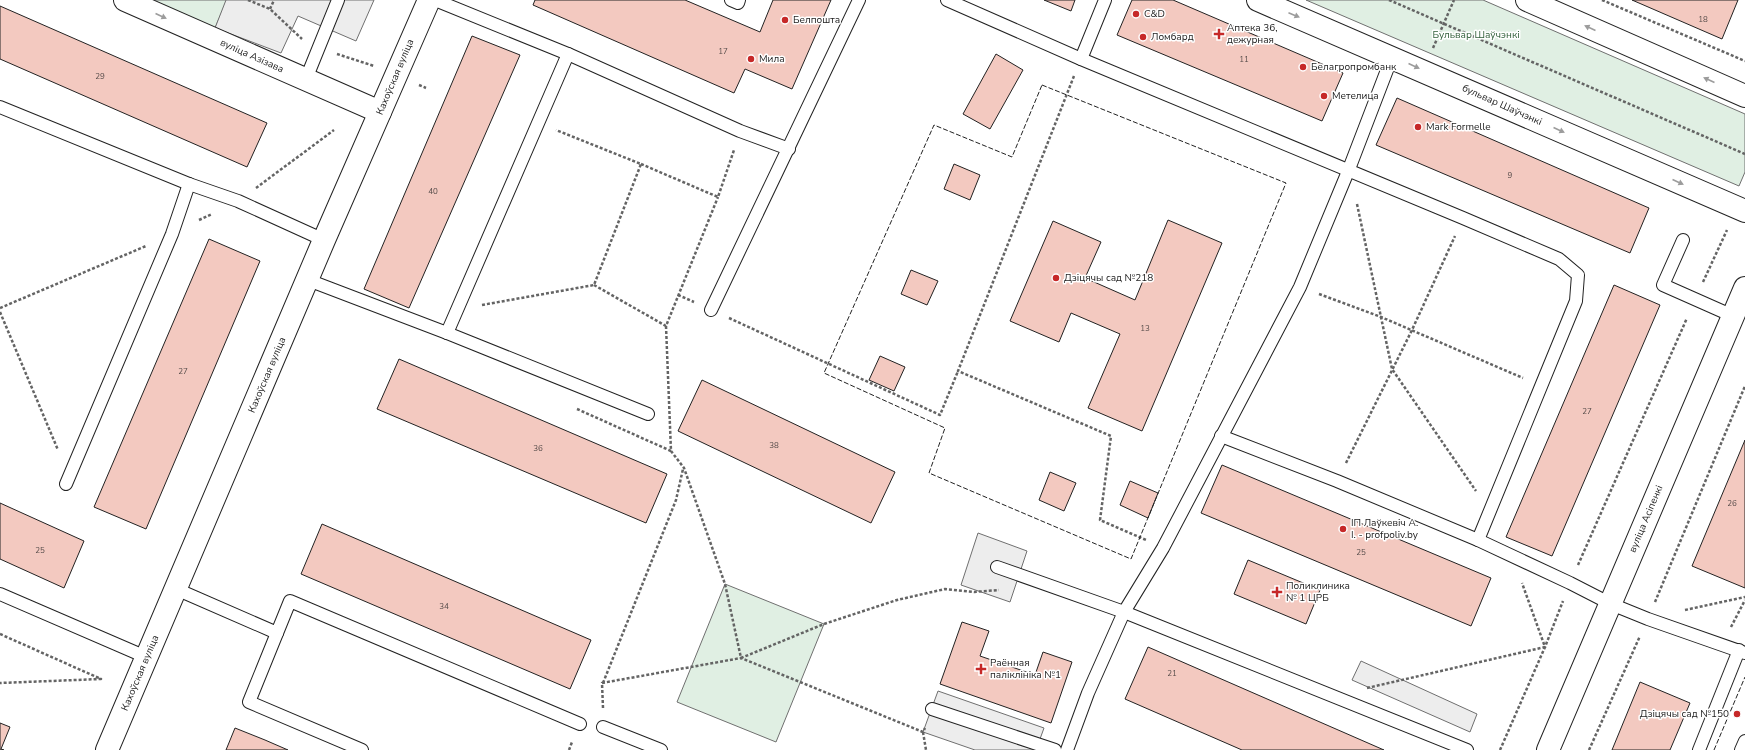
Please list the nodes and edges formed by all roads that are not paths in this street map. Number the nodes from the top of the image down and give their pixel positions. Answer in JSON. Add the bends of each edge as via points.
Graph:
{"nodes":[{"id":1,"x":125,"y":0,"type":"edge"},
{"id":2,"x":338,"y":0,"type":"edge"},
{"id":3,"x":429,"y":0,"type":"edge"},
{"id":4,"x":435,"y":0,"type":"edge"},
{"id":5,"x":732,"y":0,"type":"edge"},
{"id":6,"x":739,"y":0,"type":"edge"},
{"id":7,"x":858,"y":0,"type":"edge"},
{"id":8,"x":947,"y":0,"type":"edge"},
{"id":9,"x":1105,"y":0,"type":"edge"},
{"id":10,"x":1258,"y":0,"type":"edge"},
{"id":11,"x":1527,"y":0,"type":"edge"},
{"id":12,"x":568,"y":54,"type":"junction"},
{"id":13,"x":1392,"y":57,"type":"junction"},
{"id":14,"x":1081,"y":59,"type":"junction"},
{"id":15,"x":306,"y":79,"type":"junction"},
{"id":16,"x":1745,"y":96,"type":"edge"},
{"id":17,"x":0,"y":108,"type":"edge"},
{"id":18,"x":380,"y":112,"type":"junction"},
{"id":19,"x":789,"y":149,"type":"junction"},
{"id":20,"x":1349,"y":169,"type":"junction"},
{"id":21,"x":189,"y":184,"type":"junction"},
{"id":22,"x":1745,"y":211,"type":"edge"},
{"id":23,"x":324,"y":240,"type":"junction"},
{"id":24,"x":1683,"y":240,"type":"dead end"},
{"id":25,"x":308,"y":280,"type":"junction"},
{"id":26,"x":1745,"y":288,"type":"edge"},
{"id":27,"x":711,"y":310,"type":"road end"},
{"id":28,"x":1733,"y":316,"type":"junction"},
{"id":29,"x":447,"y":333,"type":"junction"},
{"id":30,"x":648,"y":414,"type":"dead end"},
{"id":31,"x":1221,"y":436,"type":"junction"},
{"id":32,"x":68,"y":480,"type":"road end"},
{"id":33,"x":1478,"y":540,"type":"junction"},
{"id":34,"x":997,"y":567,"type":"dead end"},
{"id":35,"x":176,"y":589,"type":"junction"},
{"id":36,"x":0,"y":594,"type":"edge"},
{"id":37,"x":1611,"y":604,"type":"junction"},
{"id":38,"x":1124,"y":612,"type":"junction"},
{"id":39,"x":278,"y":633,"type":"junction"},
{"id":40,"x":1742,"y":652,"type":"edge"},
{"id":41,"x":146,"y":657,"type":"junction"},
{"id":42,"x":932,"y":709,"type":"road end"},
{"id":43,"x":580,"y":724,"type":"dead end"},
{"id":44,"x":603,"y":727,"type":"road end"},
{"id":45,"x":1745,"y":741,"type":"edge"},
{"id":46,"x":1460,"y":748,"type":"edge"},
{"id":47,"x":107,"y":750,"type":"edge"},
{"id":48,"x":362,"y":750,"type":"edge"},
{"id":49,"x":661,"y":750,"type":"edge"},
{"id":50,"x":1055,"y":750,"type":"edge"},
{"id":51,"x":1067,"y":750,"type":"edge"},
{"id":52,"x":1548,"y":750,"type":"edge"},
{"id":53,"x":1700,"y":750,"type":"edge"},
{"id":54,"x":1741,"y":750,"type":"edge"}],
"edges":[{"from":1,"to":15,"type":"street","name":"вуліца Азізава","one_way":true},
{"from":2,"to":15,"type":"lane"},
{"from":3,"to":18,"type":"street","name":"Кахоўская вуліца"},
{"from":4,"to":12,"type":"lane"},
{"from":5,"to":6,"type":"lane","via":[[738,3]]},
{"from":7,"to":19,"type":"lane"},
{"from":8,"to":14,"type":"lane"},
{"from":9,"to":14,"type":"lane"},
{"from":10,"to":13,"type":"street","name":"бульвар Шаўчэнкі","one_way":true},
{"from":16,"to":11,"type":"street","one_way":true},
{"from":12,"to":19,"type":"lane","via":[[740,131]]},
{"from":12,"to":29,"type":"lane"},
{"from":13,"to":20,"type":"lane"},
{"from":13,"to":22,"type":"street","name":"бульвар Шаўчэнкі","one_way":true},
{"from":14,"to":20,"type":"lane"},
{"from":15,"to":18,"type":"street","name":"вуліца Азізава"},
{"from":17,"to":21,"type":"lane"},
{"from":18,"to":23,"type":"street","name":"Кахоўская вуліца"},
{"from":19,"to":27,"type":"lane"},
{"from":20,"to":31,"type":"lane","via":[[1300,287]]},
{"from":20,"to":33,"type":"lane","via":[[1559,259],[1578,275],[1576,301]]},
{"from":21,"to":23,"type":"lane","via":[[238,201]]},
{"from":21,"to":32,"type":"lane","via":[[172,234]]},
{"from":23,"to":25,"type":"street","name":"Кахоўская вуліца"},
{"from":24,"to":28,"type":"lane","via":[[1663,285]]},
{"from":25,"to":29,"type":"lane"},
{"from":25,"to":35,"type":"street","name":"Кахоўская вуліца"},
{"from":26,"to":28,"type":"street","name":"вуліца Асіпенкі"},
{"from":28,"to":37,"type":"street","name":"вуліца Асіпенкі"},
{"from":29,"to":30,"type":"lane"},
{"from":31,"to":33,"type":"lane"},
{"from":31,"to":38,"type":"lane","via":[[1162,548]]},
{"from":33,"to":37,"type":"lane"},
{"from":34,"to":38,"type":"lane"},
{"from":35,"to":39,"type":"lane"},
{"from":35,"to":41,"type":"street","name":"Кахоўская вуліца"},
{"from":36,"to":41,"type":"lane"},
{"from":37,"to":40,"type":"lane"},
{"from":37,"to":52,"type":"street","name":"вуліца Асіпенкі"},
{"from":38,"to":46,"type":"lane"},
{"from":38,"to":51,"type":"lane","via":[[1088,693]]},
{"from":39,"to":43,"type":"lane","via":[[290,601]]},
{"from":39,"to":48,"type":"lane","via":[[249,702]]},
{"from":40,"to":53,"type":"lane"},
{"from":41,"to":47,"type":"street","name":"Кахоўская вуліца"},
{"from":42,"to":50,"type":"lane"},
{"from":44,"to":49,"type":"lane"},
{"from":45,"to":54,"type":"lane"}]}
